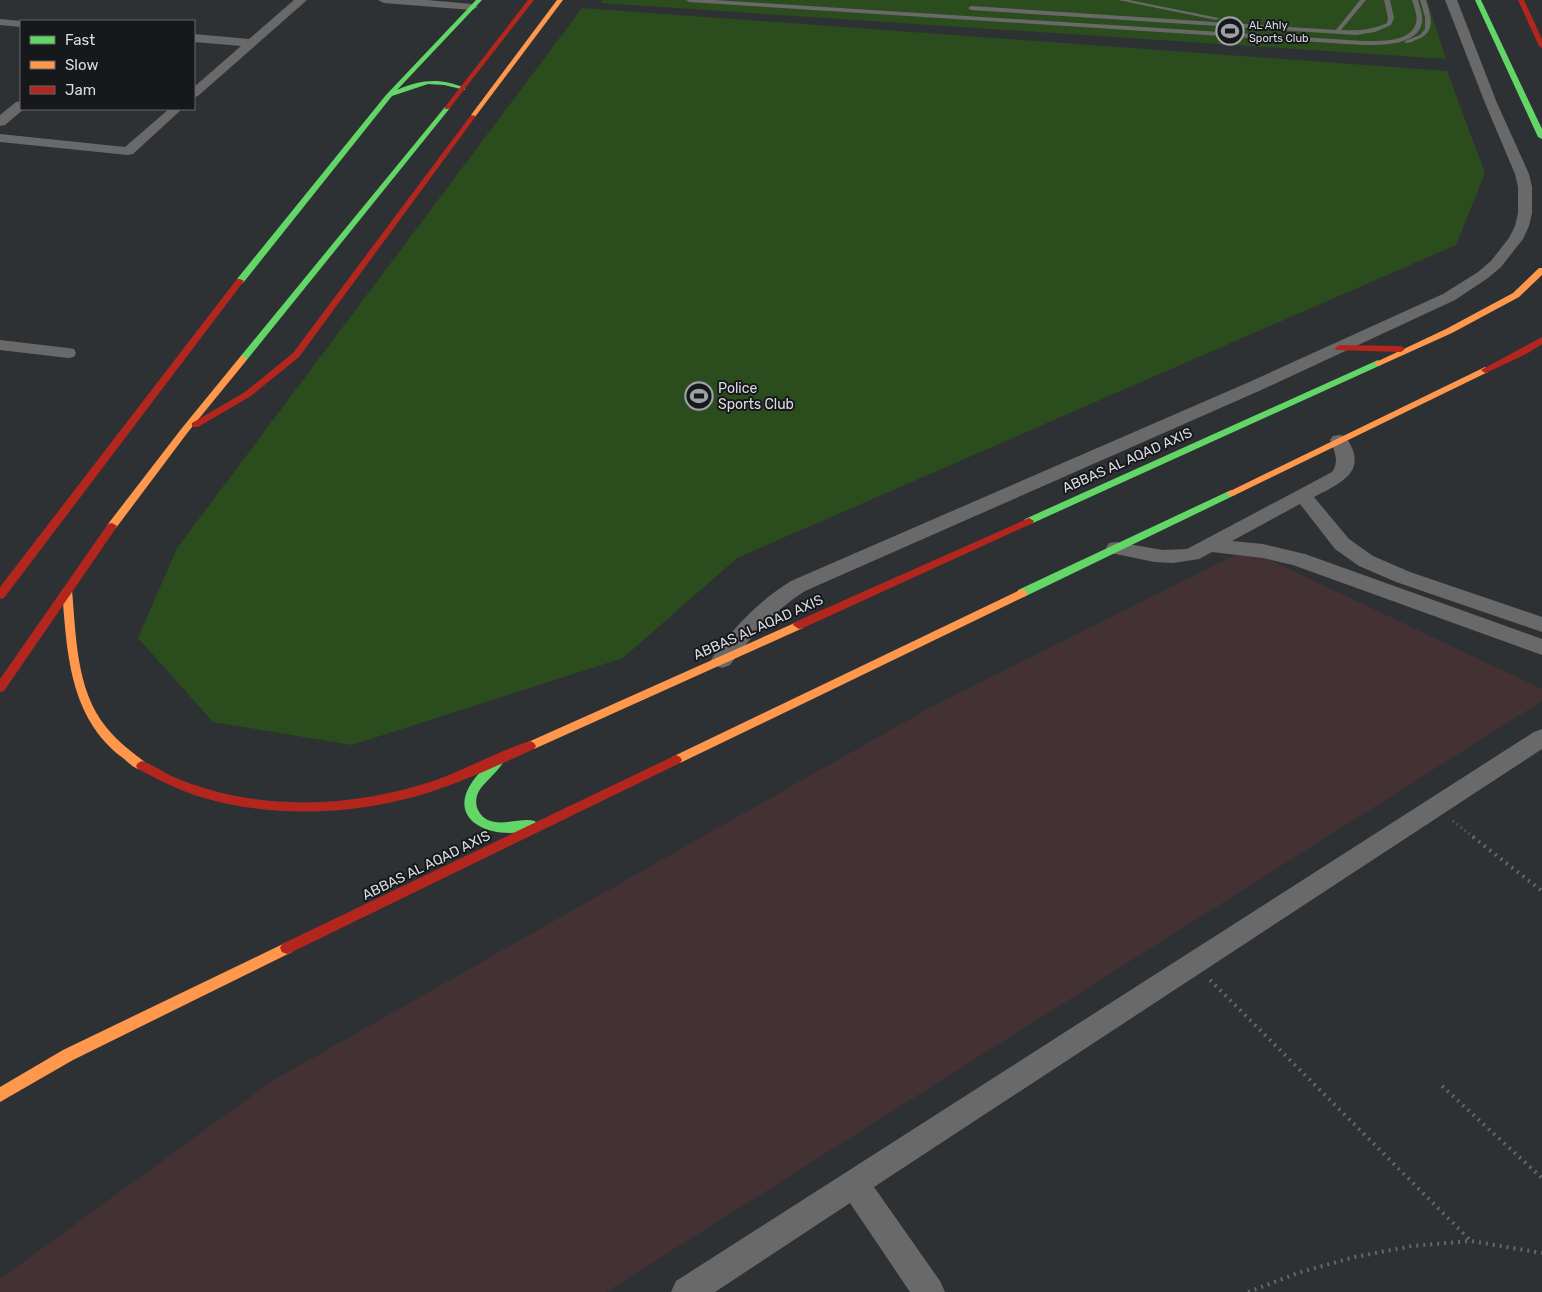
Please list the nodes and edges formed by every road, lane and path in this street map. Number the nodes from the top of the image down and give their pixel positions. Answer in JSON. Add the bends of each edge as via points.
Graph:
{"nodes":[{"id":1,"x":301,"y":0,"type":"edge"},
{"id":2,"x":384,"y":0,"type":"edge"},
{"id":3,"x":531,"y":0,"type":"edge"},
{"id":4,"x":560,"y":0,"type":"edge"},
{"id":5,"x":689,"y":0,"type":"edge"},
{"id":6,"x":980,"y":0,"type":"edge"},
{"id":7,"x":1121,"y":0,"type":"edge"},
{"id":8,"x":1363,"y":0,"type":"edge"},
{"id":9,"x":1387,"y":0,"type":"edge"},
{"id":10,"x":1415,"y":0,"type":"edge"},
{"id":11,"x":1423,"y":0,"type":"edge"},
{"id":12,"x":1451,"y":0,"type":"edge"},
{"id":13,"x":1478,"y":0,"type":"edge"},
{"id":14,"x":1521,"y":0,"type":"edge"},
{"id":15,"x":476,"y":4,"type":"edge"},
{"id":16,"x":972,"y":8,"type":"junction"},
{"id":17,"x":838,"y":10,"type":"junction"},
{"id":18,"x":961,"y":16,"type":"junction"},
{"id":19,"x":1484,"y":16,"type":"junction"},
{"id":20,"x":1502,"y":17,"type":"dead end"},
{"id":21,"x":0,"y":22,"type":"edge"},
{"id":22,"x":20,"y":24,"type":"edge"},
{"id":23,"x":1245,"y":26,"type":"junction"},
{"id":24,"x":1337,"y":32,"type":"junction"},
{"id":25,"x":1254,"y":36,"type":"junction"},
{"id":26,"x":195,"y":38,"type":"edge"},
{"id":27,"x":252,"y":43,"type":"junction"},
{"id":28,"x":1542,"y":46,"type":"edge"},
{"id":29,"x":463,"y":89,"type":"junction"},
{"id":30,"x":195,"y":92,"type":"edge"},
{"id":31,"x":388,"y":96,"type":"junction"},
{"id":32,"x":20,"y":106,"type":"edge"},
{"id":33,"x":175,"y":110,"type":"edge"},
{"id":34,"x":0,"y":122,"type":"edge"},
{"id":35,"x":1542,"y":137,"type":"edge"},
{"id":36,"x":0,"y":138,"type":"edge"},
{"id":37,"x":1542,"y":270,"type":"edge"},
{"id":38,"x":1542,"y":340,"type":"edge"},
{"id":39,"x":0,"y":344,"type":"edge"},
{"id":40,"x":1338,"y":348,"type":"junction"},
{"id":41,"x":1410,"y":349,"type":"junction"},
{"id":42,"x":68,"y":353,"type":"dead end"},
{"id":43,"x":185,"y":430,"type":"junction"},
{"id":44,"x":1338,"y":440,"type":"junction"},
{"id":45,"x":1303,"y":495,"type":"junction"},
{"id":46,"x":1210,"y":545,"type":"junction"},
{"id":47,"x":1116,"y":548,"type":"junction"},
{"id":48,"x":68,"y":590,"type":"junction"},
{"id":49,"x":1416,"y":592,"type":"junction"},
{"id":50,"x":0,"y":595,"type":"edge"},
{"id":51,"x":1540,"y":635,"type":"edge"},
{"id":52,"x":722,"y":660,"type":"junction"},
{"id":53,"x":0,"y":688,"type":"edge"},
{"id":54,"x":1542,"y":738,"type":"edge"},
{"id":55,"x":498,"y":761,"type":"junction"},
{"id":56,"x":1435,"y":807,"type":"junction"},
{"id":57,"x":548,"y":823,"type":"junction"},
{"id":58,"x":1542,"y":892,"type":"edge"},
{"id":59,"x":1194,"y":964,"type":"junction"},
{"id":60,"x":1442,"y":1086,"type":"dead end"},
{"id":61,"x":0,"y":1094,"type":"edge"},
{"id":62,"x":1542,"y":1178,"type":"edge"},
{"id":63,"x":854,"y":1184,"type":"junction"},
{"id":64,"x":1471,"y":1241,"type":"junction"},
{"id":65,"x":1542,"y":1254,"type":"edge"},
{"id":66,"x":687,"y":1292,"type":"edge"},
{"id":67,"x":929,"y":1292,"type":"edge"},
{"id":68,"x":1248,"y":1292,"type":"edge"}],
"edges":[{"from":1,"to":27,"type":"street"},
{"from":2,"to":15,"type":"street"},
{"from":3,"to":29,"type":"main road"},
{"from":4,"to":43,"type":"main road","via":[[296,355],[261,387]]},
{"from":5,"to":17,"type":"lane"},
{"from":6,"to":16,"type":"lane"},
{"from":7,"to":23,"type":"lane"},
{"from":8,"to":24,"type":"lane"},
{"from":9,"to":24,"type":"lane","via":[[1391,18],[1385,27],[1365,32]]},
{"from":10,"to":25,"type":"lane","via":[[1419,16],[1417,29],[1395,40],[1363,43]]},
{"from":11,"to":17,"type":"lane","via":[[1429,24],[1422,36],[1398,44],[1368,47]]},
{"from":12,"to":40,"type":"street","via":[[1522,174],[1526,200],[1522,226],[1502,258],[1468,287]]},
{"from":13,"to":19,"type":"main road"},
{"from":14,"to":28,"type":"main road","via":[[1525,18]]},
{"from":15,"to":31,"type":"main road"},
{"from":16,"to":18,"type":"lane"},
{"from":16,"to":23,"type":"lane"},
{"from":17,"to":18,"type":"lane"},
{"from":18,"to":25,"type":"lane"},
{"from":19,"to":20,"type":"main road"},
{"from":19,"to":35,"type":"main road"},
{"from":21,"to":22,"type":"street"},
{"from":23,"to":24,"type":"lane"},
{"from":23,"to":25,"type":"lane"},
{"from":26,"to":27,"type":"street"},
{"from":27,"to":30,"type":"street"},
{"from":29,"to":31,"type":"main road","via":[[444,81],[430,80]]},
{"from":29,"to":43,"type":"main road"},
{"from":31,"to":50,"type":"main road","via":[[249,269]]},
{"from":32,"to":34,"type":"street"},
{"from":33,"to":36,"type":"street","via":[[128,151]]},
{"from":37,"to":41,"type":"main road","name":"ABBAS AL AQAD AXIS","via":[[1516,295]]},
{"from":38,"to":44,"type":"main road","name":"ABBAS AL AQAD AXIS"},
{"from":39,"to":42,"type":"street"},
{"from":40,"to":41,"type":"main road"},
{"from":40,"to":52,"type":"street","via":[[798,586],[755,618]]},
{"from":41,"to":52,"type":"main road","name":"ABBAS AL AQAD AXIS"},
{"from":43,"to":48,"type":"main road"},
{"from":44,"to":45,"type":"street","via":[[1346,462],[1343,472]]},
{"from":44,"to":47,"type":"main road","name":"ABBAS AL AQAD AXIS"},
{"from":45,"to":46,"type":"street"},
{"from":45,"to":49,"type":"street","via":[[1332,533],[1353,553]]},
{"from":46,"to":47,"type":"street","via":[[1176,558]]},
{"from":46,"to":49,"type":"street","via":[[1263,551]]},
{"from":47,"to":57,"type":"main road","name":"ABBAS AL AQAD AXIS"},
{"from":48,"to":53,"type":"main road"},
{"from":48,"to":55,"type":"main road","name":"ABBAS AL AQAD AXIS","via":[[76,681],[87,711],[109,741],[135,763],[177,785],[215,797],[266,805],[321,806],[406,794]]},
{"from":49,"to":51,"type":"street"},
{"from":52,"to":55,"type":"main road","name":"ABBAS AL AQAD AXIS"},
{"from":54,"to":56,"type":"street"},
{"from":55,"to":57,"type":"main road","via":[[471,795],[473,815],[492,826]]},
{"from":56,"to":58,"type":"path"},
{"from":56,"to":59,"type":"street"},
{"from":57,"to":61,"type":"main road","name":"ABBAS AL AQAD AXIS","via":[[68,1055]]},
{"from":59,"to":63,"type":"street"},
{"from":59,"to":64,"type":"path"},
{"from":60,"to":62,"type":"path"},
{"from":63,"to":66,"type":"street"},
{"from":63,"to":67,"type":"street"},
{"from":64,"to":65,"type":"path"},
{"from":64,"to":68,"type":"path","via":[[1412,1246],[1355,1257],[1301,1272]]}]}
